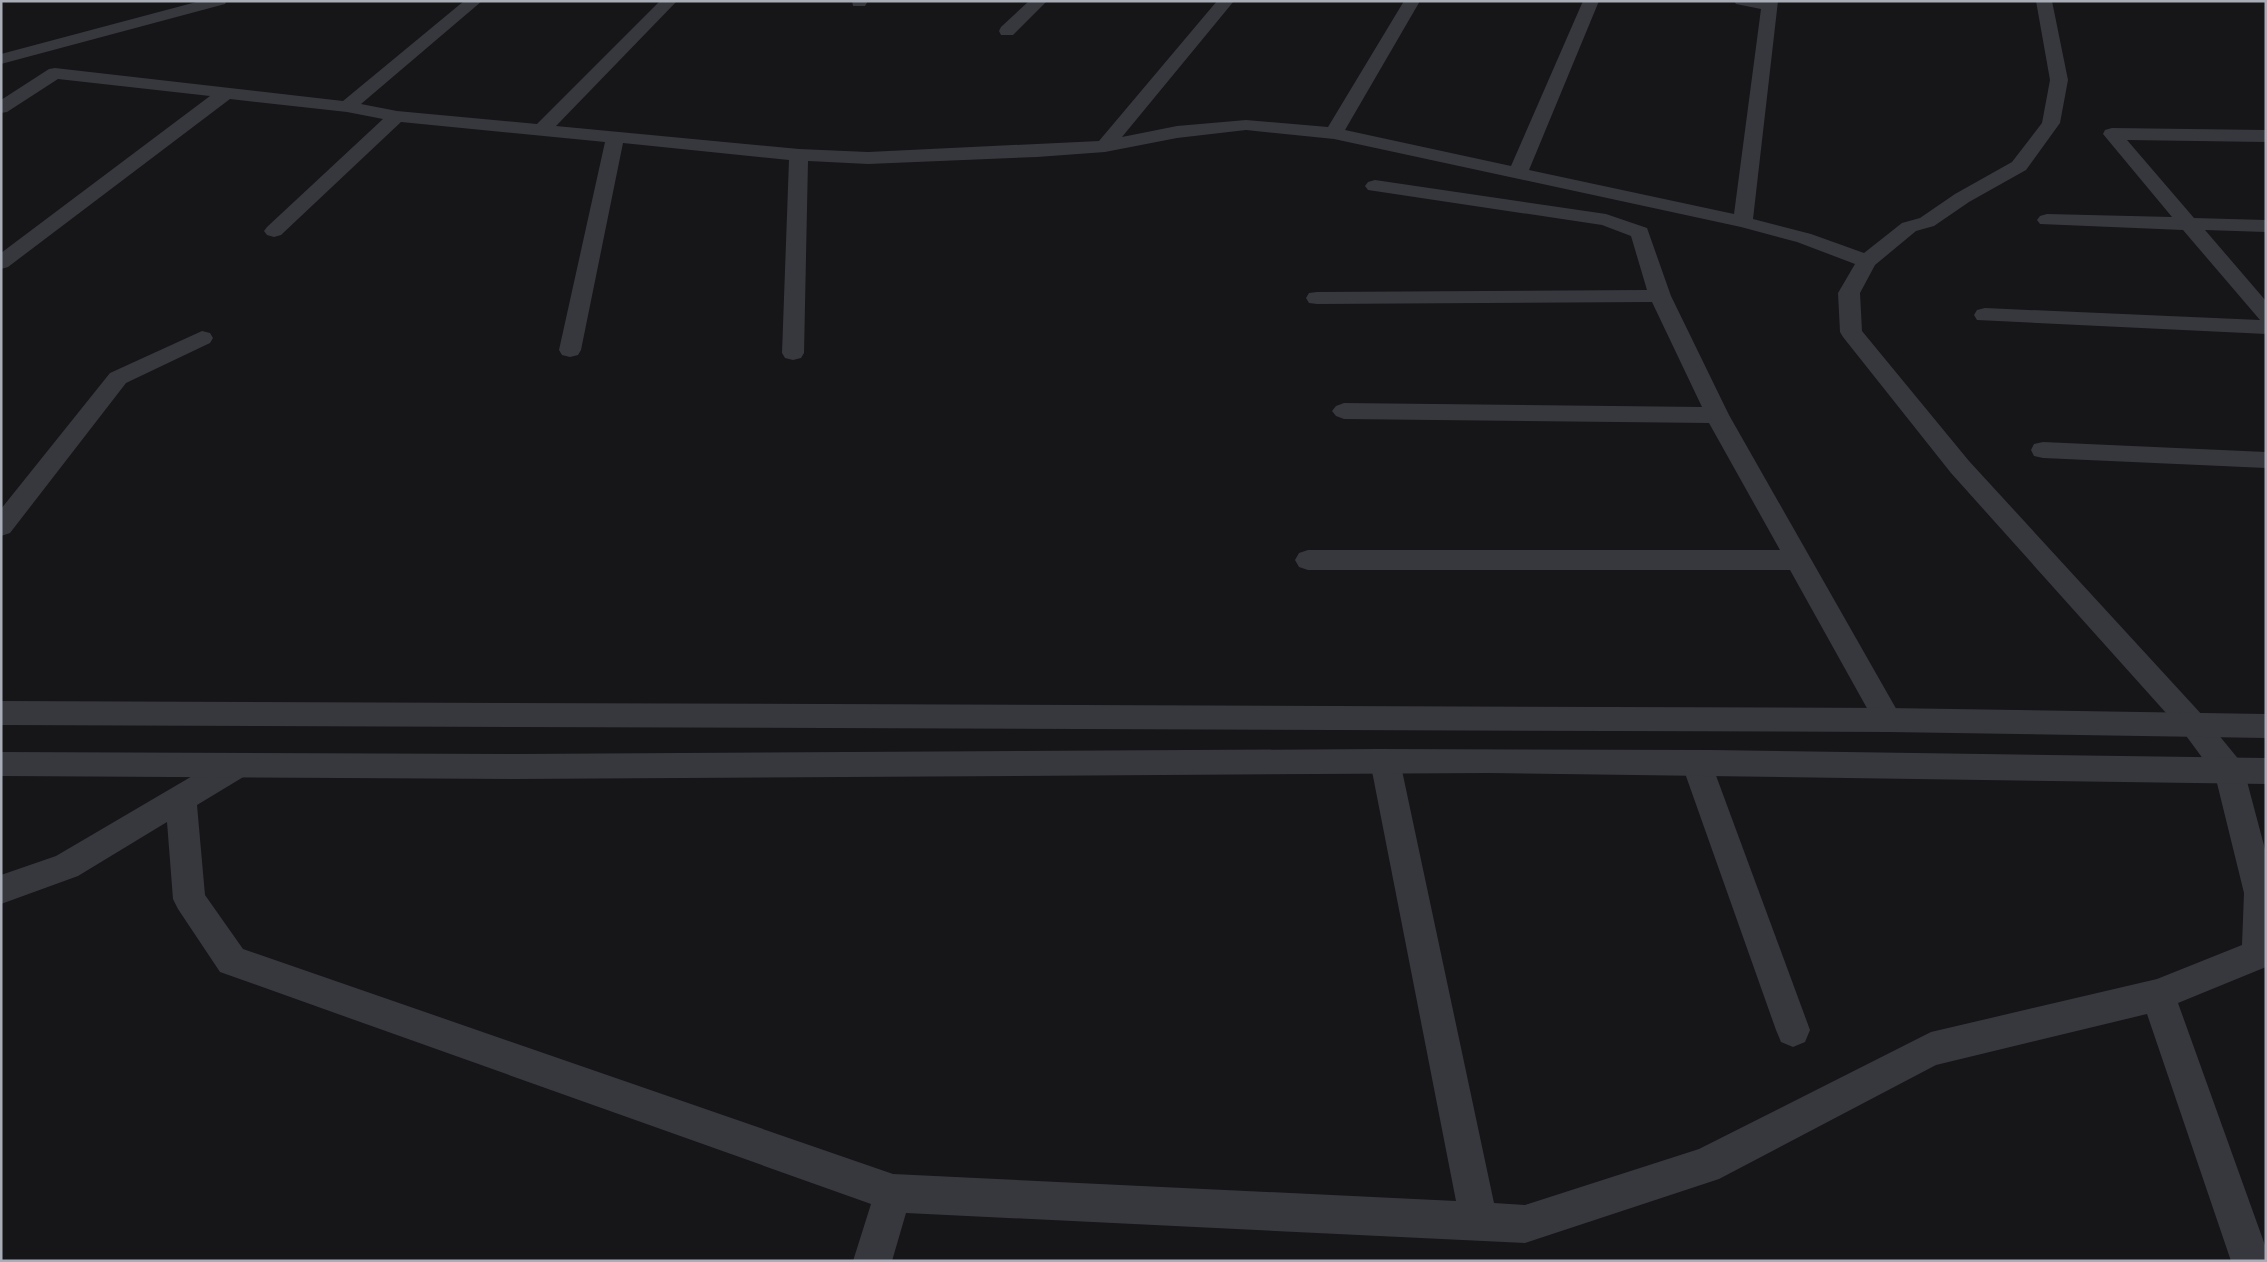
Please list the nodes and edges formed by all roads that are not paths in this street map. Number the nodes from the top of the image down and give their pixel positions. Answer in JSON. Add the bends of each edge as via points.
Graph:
{"nodes":[{"id":1,"x":219,"y":1,"type":"edge"},
{"id":2,"x":474,"y":1,"type":"edge"},
{"id":3,"x":669,"y":1,"type":"edge"},
{"id":4,"x":1039,"y":1,"type":"edge"},
{"id":5,"x":1226,"y":1,"type":"edge"},
{"id":6,"x":1412,"y":1,"type":"edge"},
{"id":7,"x":1591,"y":1,"type":"edge"},
{"id":8,"x":1742,"y":1,"type":"edge"},
{"id":9,"x":2044,"y":1,"type":"edge"},
{"id":10,"x":1769,"y":4,"type":"edge"},
{"id":11,"x":1006,"y":31,"type":"dead end"},
{"id":12,"x":1,"y":59,"type":"edge"},
{"id":13,"x":226,"y":93,"type":"junction"},
{"id":14,"x":347,"y":107,"type":"junction"},
{"id":15,"x":1,"y":108,"type":"edge"},
{"id":16,"x":397,"y":116,"type":"junction"},
{"id":17,"x":543,"y":129,"type":"junction"},
{"id":18,"x":1334,"y":133,"type":"junction"},
{"id":19,"x":615,"y":136,"type":"junction"},
{"id":20,"x":2266,"y":136,"type":"edge"},
{"id":21,"x":1105,"y":146,"type":"junction"},
{"id":22,"x":799,"y":155,"type":"junction"},
{"id":23,"x":1518,"y":172,"type":"junction"},
{"id":24,"x":1376,"y":186,"type":"dead end"},
{"id":25,"x":2047,"y":220,"type":"dead end"},
{"id":26,"x":1743,"y":222,"type":"junction"},
{"id":27,"x":2189,"y":224,"type":"junction"},
{"id":28,"x":2266,"y":226,"type":"edge"},
{"id":29,"x":274,"y":231,"type":"dead end"},
{"id":30,"x":1867,"y":261,"type":"junction"},
{"id":31,"x":1,"y":263,"type":"edge"},
{"id":32,"x":1660,"y":296,"type":"junction"},
{"id":33,"x":1317,"y":298,"type":"dead end"},
{"id":34,"x":1985,"y":315,"type":"dead end"},
{"id":35,"x":2266,"y":315,"type":"edge"},
{"id":36,"x":2266,"y":327,"type":"edge"},
{"id":37,"x":202,"y":338,"type":"dead end"},
{"id":38,"x":570,"y":350,"type":"dead end"},
{"id":39,"x":793,"y":352,"type":"dead end"},
{"id":40,"x":1344,"y":411,"type":"dead end"},
{"id":41,"x":1717,"y":415,"type":"junction"},
{"id":42,"x":2043,"y":450,"type":"dead end"},
{"id":43,"x":2266,"y":460,"type":"edge"},
{"id":44,"x":1,"y":527,"type":"edge"},
{"id":45,"x":1308,"y":560,"type":"dead end"},
{"id":46,"x":1799,"y":560,"type":"junction"},
{"id":47,"x":1,"y":713,"type":"edge"},
{"id":48,"x":1888,"y":720,"type":"junction"},
{"id":49,"x":2194,"y":725,"type":"junction"},
{"id":50,"x":2266,"y":726,"type":"edge"},
{"id":51,"x":1385,"y":761,"type":"junction"},
{"id":52,"x":1696,"y":762,"type":"junction"},
{"id":53,"x":1,"y":764,"type":"edge"},
{"id":54,"x":234,"y":767,"type":"junction"},
{"id":55,"x":2229,"y":770,"type":"junction"},
{"id":56,"x":2266,"y":771,"type":"edge"},
{"id":57,"x":181,"y":798,"type":"junction"},
{"id":58,"x":1,"y":890,"type":"edge"},
{"id":59,"x":2158,"y":995,"type":"junction"},
{"id":60,"x":1792,"y":1030,"type":"dead end"},
{"id":61,"x":893,"y":1192,"type":"junction"},
{"id":62,"x":1479,"y":1221,"type":"junction"},
{"id":63,"x":872,"y":1261,"type":"edge"},
{"id":64,"x":2251,"y":1261,"type":"edge"}],
"edges":[{"from":1,"to":12,"type":"street"},
{"from":2,"to":14,"type":"street"},
{"from":3,"to":17,"type":"street"},
{"from":4,"to":11,"type":"street"},
{"from":5,"to":21,"type":"street"},
{"from":6,"to":18,"type":"street"},
{"from":7,"to":23,"type":"street"},
{"from":8,"to":10,"type":"street"},
{"from":9,"to":30,"type":"street","via":[[2059,80],[2051,123],[2019,166],[1927,222],[1909,227]]},
{"from":10,"to":26,"type":"street"},
{"from":13,"to":14,"type":"street"},
{"from":13,"to":15,"type":"street","via":[[55,73]]},
{"from":13,"to":31,"type":"street"},
{"from":14,"to":16,"type":"street"},
{"from":16,"to":17,"type":"street"},
{"from":16,"to":29,"type":"street"},
{"from":17,"to":19,"type":"street"},
{"from":18,"to":21,"type":"street","via":[[1246,125],[1177,132]]},
{"from":18,"to":23,"type":"street"},
{"from":19,"to":22,"type":"street"},
{"from":19,"to":38,"type":"street"},
{"from":20,"to":27,"type":"street","via":[[2112,134]]},
{"from":21,"to":22,"type":"street","via":[[868,158]]},
{"from":22,"to":39,"type":"street"},
{"from":23,"to":26,"type":"street"},
{"from":24,"to":32,"type":"street","via":[[1606,220],[1640,232]]},
{"from":25,"to":27,"type":"street"},
{"from":26,"to":30,"type":"street","via":[[1804,238]]},
{"from":27,"to":28,"type":"street"},
{"from":27,"to":35,"type":"street"},
{"from":30,"to":49,"type":"street","via":[[1849,293],[1851,332],[1960,467]]},
{"from":32,"to":33,"type":"street"},
{"from":32,"to":41,"type":"street"},
{"from":34,"to":36,"type":"street"},
{"from":37,"to":44,"type":"street","via":[[118,378]]},
{"from":40,"to":41,"type":"street"},
{"from":41,"to":46,"type":"street"},
{"from":42,"to":43,"type":"street"},
{"from":45,"to":46,"type":"street"},
{"from":46,"to":48,"type":"street"},
{"from":47,"to":48,"type":"street"},
{"from":48,"to":49,"type":"street"},
{"from":49,"to":50,"type":"street"},
{"from":49,"to":55,"type":"street"},
{"from":51,"to":52,"type":"street"},
{"from":51,"to":54,"type":"street"},
{"from":51,"to":62,"type":"street"},
{"from":52,"to":55,"type":"street"},
{"from":52,"to":60,"type":"street"},
{"from":53,"to":54,"type":"street"},
{"from":54,"to":57,"type":"street"},
{"from":55,"to":56,"type":"street"},
{"from":55,"to":59,"type":"street","via":[[2260,893],[2258,954]]},
{"from":57,"to":58,"type":"street","via":[[67,866]]},
{"from":57,"to":61,"type":"street","via":[[189,900],[232,961]]},
{"from":59,"to":62,"type":"street","via":[[1931,1049],[1706,1166],[1525,1224]]},
{"from":59,"to":64,"type":"street"},
{"from":61,"to":62,"type":"street"},
{"from":61,"to":63,"type":"street"}]}
